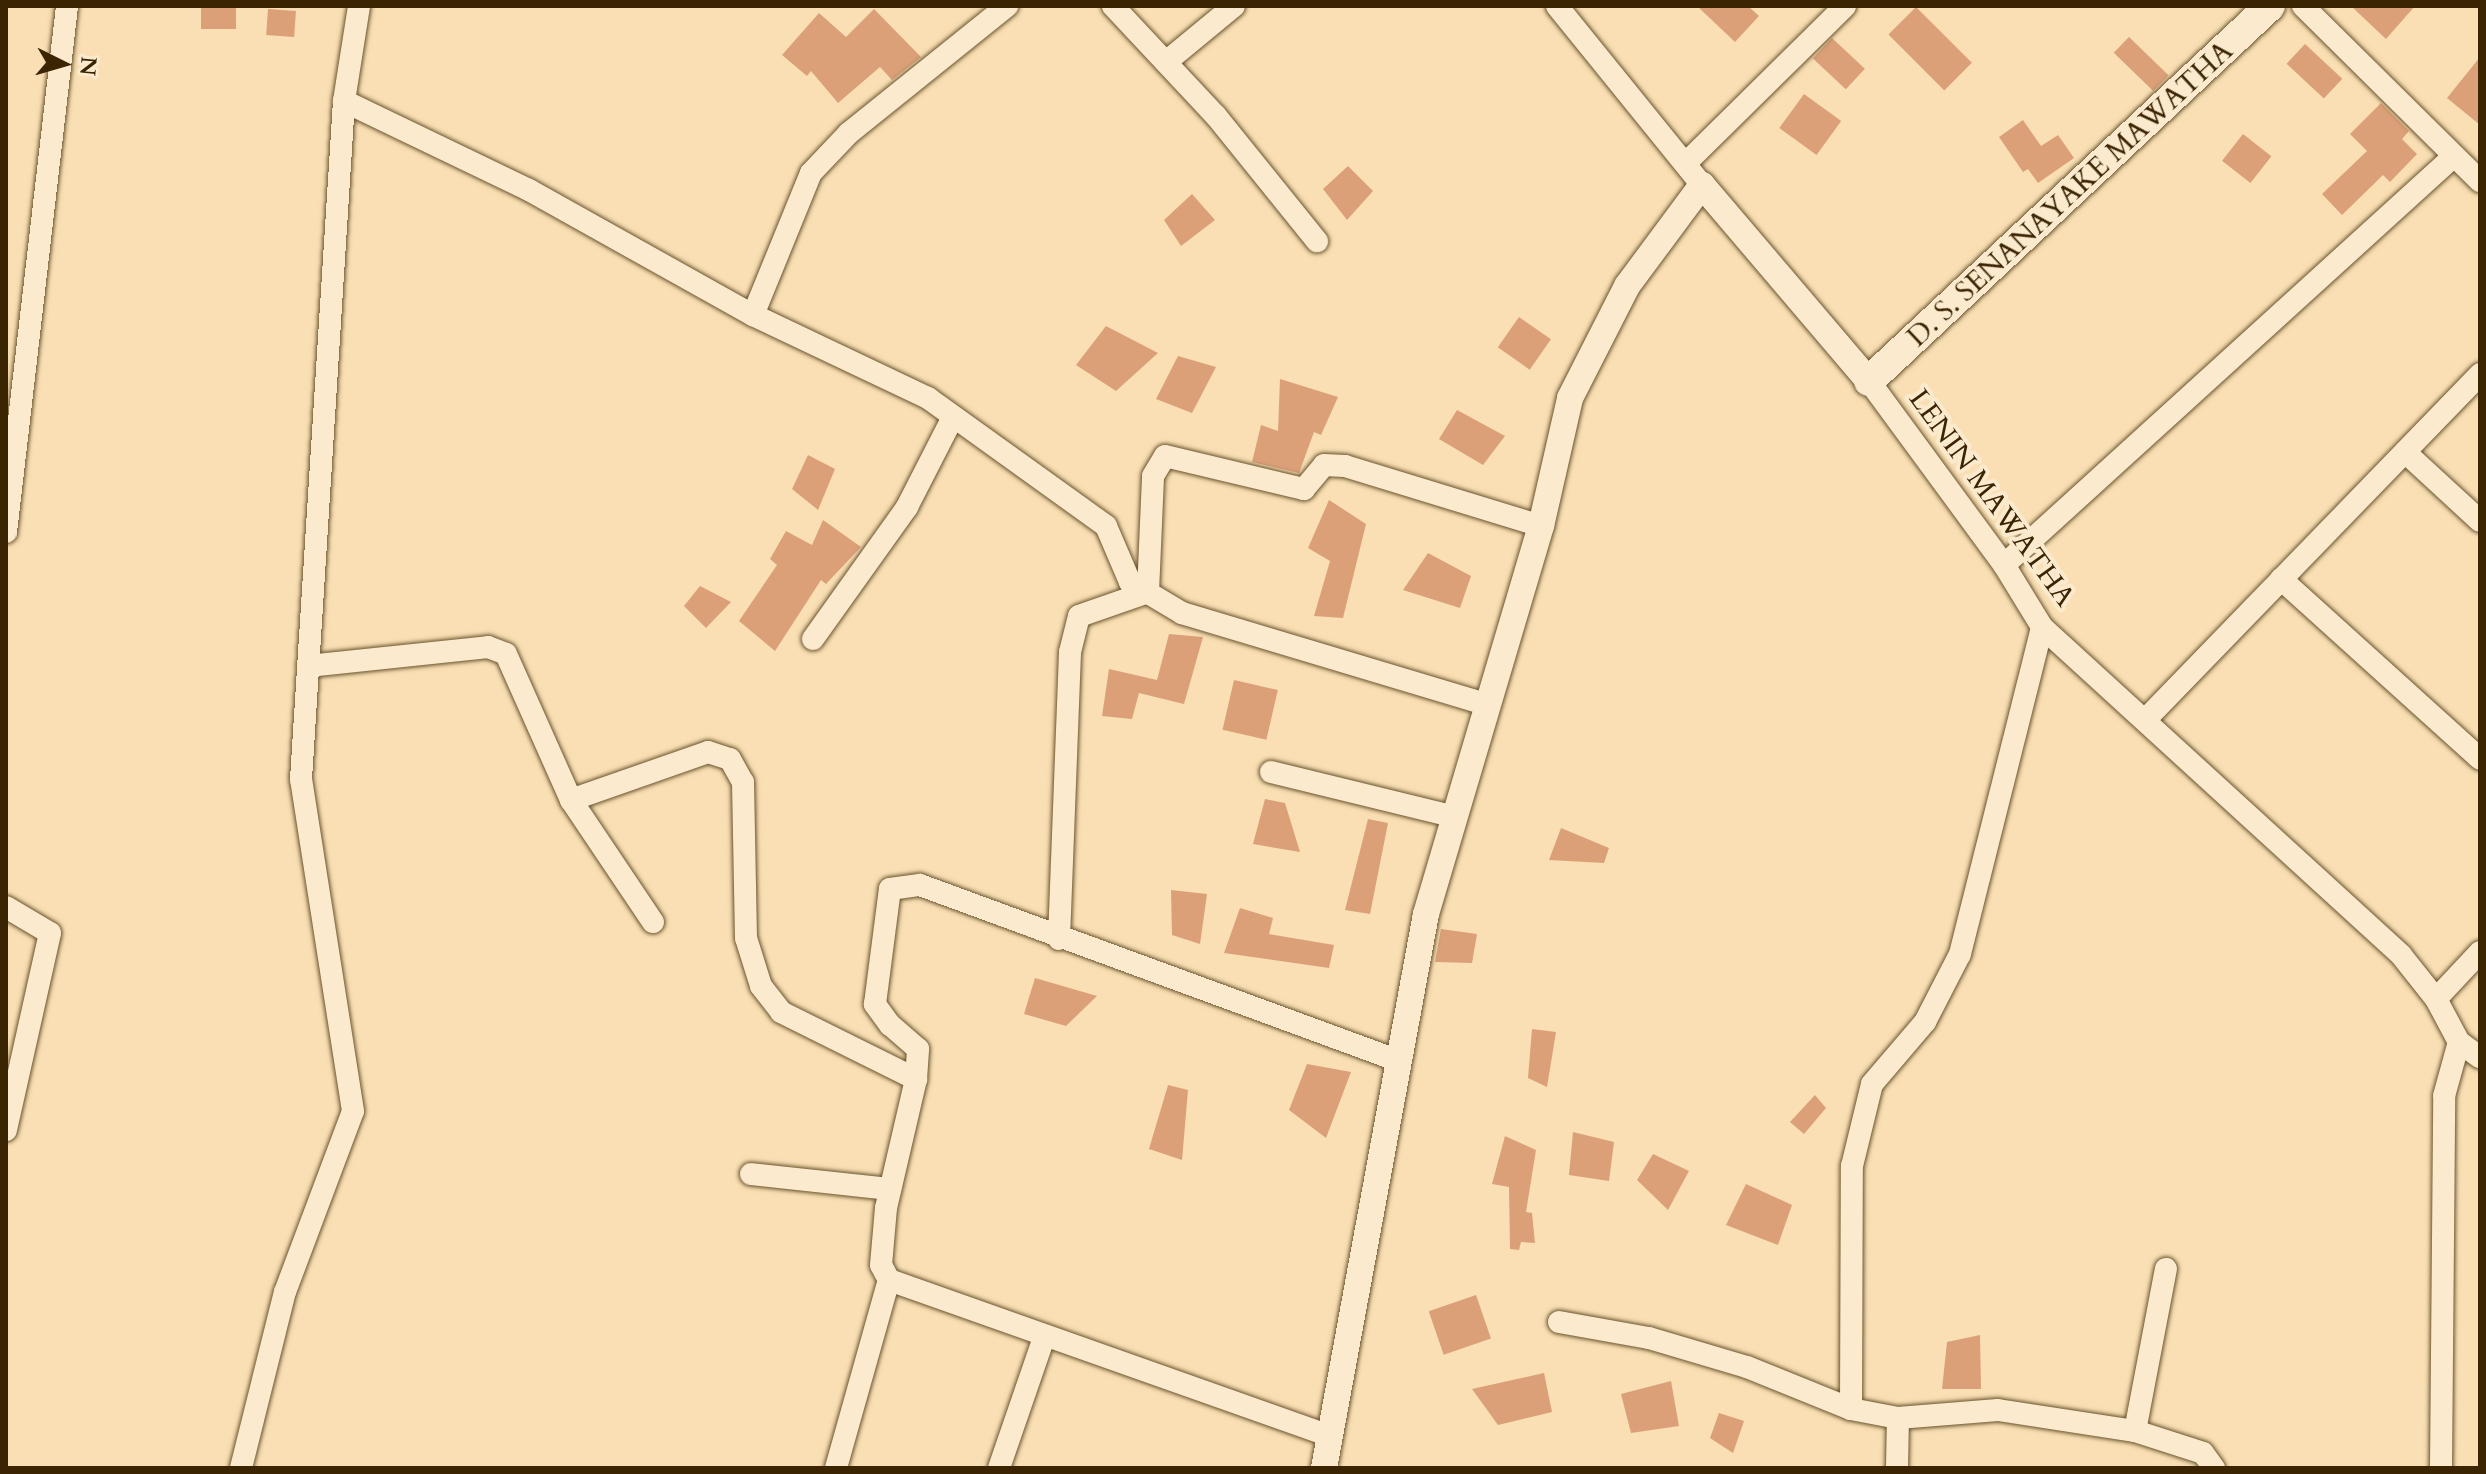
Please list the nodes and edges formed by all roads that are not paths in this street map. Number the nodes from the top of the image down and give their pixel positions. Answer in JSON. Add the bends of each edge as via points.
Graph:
{"nodes":[{"id":1,"x":67,"y":6,"type":"edge"},
{"id":2,"x":359,"y":6,"type":"edge"},
{"id":3,"x":1007,"y":6,"type":"edge"},
{"id":4,"x":1113,"y":6,"type":"edge"},
{"id":5,"x":1234,"y":6,"type":"edge"},
{"id":6,"x":1557,"y":6,"type":"edge"},
{"id":7,"x":1845,"y":6,"type":"edge"},
{"id":8,"x":2270,"y":6,"type":"edge"},
{"id":9,"x":2303,"y":6,"type":"edge"},
{"id":10,"x":1166,"y":62,"type":"junction"},
{"id":11,"x":344,"y":101,"type":"junction"},
{"id":12,"x":2454,"y":156,"type":"junction"},
{"id":13,"x":1687,"y":162,"type":"junction"},
{"id":14,"x":2480,"y":181,"type":"edge"},
{"id":15,"x":1702,"y":185,"type":"junction"},
{"id":16,"x":1317,"y":241,"type":"dead end"},
{"id":17,"x":753,"y":315,"type":"junction"},
{"id":18,"x":2480,"y":374,"type":"edge"},
{"id":19,"x":1869,"y":381,"type":"junction"},
{"id":20,"x":953,"y":417,"type":"junction"},
{"id":21,"x":2405,"y":452,"type":"junction"},
{"id":22,"x":2480,"y":521,"type":"edge"},
{"id":23,"x":1541,"y":526,"type":"junction"},
{"id":24,"x":6,"y":532,"type":"edge"},
{"id":25,"x":2004,"y":565,"type":"junction"},
{"id":26,"x":2281,"y":579,"type":"junction"},
{"id":27,"x":1148,"y":592,"type":"junction"},
{"id":28,"x":2042,"y":627,"type":"junction"},
{"id":29,"x":813,"y":639,"type":"dead end"},
{"id":30,"x":308,"y":666,"type":"junction"},
{"id":31,"x":1488,"y":705,"type":"junction"},
{"id":32,"x":2147,"y":718,"type":"junction"},
{"id":33,"x":2480,"y":759,"type":"edge"},
{"id":34,"x":1271,"y":772,"type":"dead end"},
{"id":35,"x":571,"y":800,"type":"junction"},
{"id":36,"x":1455,"y":817,"type":"junction"},
{"id":37,"x":6,"y":907,"type":"edge"},
{"id":38,"x":653,"y":922,"type":"dead end"},
{"id":39,"x":1059,"y":939,"type":"junction"},
{"id":40,"x":2480,"y":952,"type":"edge"},
{"id":41,"x":2436,"y":999,"type":"junction"},
{"id":42,"x":2459,"y":1042,"type":"junction"},
{"id":43,"x":2480,"y":1057,"type":"edge"},
{"id":44,"x":1399,"y":1061,"type":"junction"},
{"id":45,"x":916,"y":1079,"type":"junction"},
{"id":46,"x":6,"y":1130,"type":"edge"},
{"id":47,"x":751,"y":1174,"type":"dead end"},
{"id":48,"x":890,"y":1189,"type":"junction"},
{"id":49,"x":2166,"y":1269,"type":"dead end"},
{"id":50,"x":889,"y":1280,"type":"junction"},
{"id":51,"x":1559,"y":1322,"type":"dead end"},
{"id":52,"x":1044,"y":1337,"type":"junction"},
{"id":53,"x":1851,"y":1409,"type":"junction"},
{"id":54,"x":1898,"y":1418,"type":"junction"},
{"id":55,"x":2135,"y":1431,"type":"junction"},
{"id":56,"x":1330,"y":1436,"type":"junction"},
{"id":57,"x":241,"y":1468,"type":"edge"},
{"id":58,"x":836,"y":1468,"type":"edge"},
{"id":59,"x":999,"y":1468,"type":"edge"},
{"id":60,"x":1324,"y":1468,"type":"edge"},
{"id":61,"x":1897,"y":1468,"type":"edge"},
{"id":62,"x":2214,"y":1468,"type":"edge"},
{"id":63,"x":2441,"y":1468,"type":"edge"}],
"edges":[{"from":1,"to":24,"type":"street"},
{"from":2,"to":11,"type":"street"},
{"from":3,"to":17,"type":"street","via":[[849,133],[811,173]]},
{"from":4,"to":10,"type":"street"},
{"from":5,"to":10,"type":"street"},
{"from":6,"to":13,"type":"street","name":"LENIN MAWATHA"},
{"from":7,"to":13,"type":"street"},
{"from":8,"to":19,"type":"main road","name":"D. S. SENANAYAKE MAWATHA"},
{"from":9,"to":12,"type":"street"},
{"from":10,"to":16,"type":"street"},
{"from":11,"to":17,"type":"street","via":[[529,190]]},
{"from":11,"to":30,"type":"street"},
{"from":12,"to":14,"type":"street"},
{"from":12,"to":25,"type":"street"},
{"from":13,"to":15,"type":"street","name":"LENIN MAWATHA"},
{"from":15,"to":19,"type":"street","name":"LENIN MAWATHA"},
{"from":15,"to":23,"type":"street","via":[[1627,286],[1570,398]]},
{"from":17,"to":20,"type":"street","via":[[928,398]]},
{"from":18,"to":21,"type":"street"},
{"from":19,"to":25,"type":"street","name":"LENIN MAWATHA"},
{"from":20,"to":27,"type":"street","via":[[1106,526],[1130,582]]},
{"from":20,"to":29,"type":"street","via":[[907,507]]},
{"from":21,"to":22,"type":"street"},
{"from":21,"to":26,"type":"street"},
{"from":23,"to":27,"type":"street","via":[[1345,466],[1324,465],[1304,489],[1165,456],[1153,476]]},
{"from":23,"to":31,"type":"street"},
{"from":25,"to":28,"type":"street","name":"LENIN MAWATHA"},
{"from":26,"to":32,"type":"street"},
{"from":26,"to":33,"type":"street"},
{"from":27,"to":31,"type":"street","via":[[1182,613]]},
{"from":27,"to":39,"type":"street","via":[[1079,616],[1073,640]]},
{"from":28,"to":32,"type":"street","name":"LENIN MAWATHA"},
{"from":28,"to":53,"type":"street","via":[[1960,954],[1925,1022],[1872,1084],[1865,1111],[1852,1166]]},
{"from":30,"to":35,"type":"street","via":[[488,647],[506,654]]},
{"from":30,"to":57,"type":"street","via":[[301,779],[353,1111],[285,1292]]},
{"from":31,"to":36,"type":"street"},
{"from":32,"to":41,"type":"street","name":"LENIN MAWATHA","via":[[2401,955]]},
{"from":34,"to":36,"type":"street"},
{"from":35,"to":38,"type":"street"},
{"from":35,"to":45,"type":"street","via":[[708,752],[730,759],[743,782],[746,938],[761,986],[781,1012]]},
{"from":36,"to":44,"type":"street","via":[[1426,914]]},
{"from":37,"to":46,"type":"street","via":[[50,933]]},
{"from":39,"to":44,"type":"street"},
{"from":39,"to":45,"type":"street","via":[[920,885],[890,889],[875,1004],[918,1049]]},
{"from":40,"to":41,"type":"street"},
{"from":41,"to":42,"type":"street","name":"LENIN MAWATHA"},
{"from":42,"to":43,"type":"street","name":"LENIN MAWATHA"},
{"from":42,"to":63,"type":"street","via":[[2444,1096]]},
{"from":44,"to":56,"type":"street"},
{"from":45,"to":48,"type":"street"},
{"from":47,"to":48,"type":"street"},
{"from":48,"to":50,"type":"street","via":[[881,1265]]},
{"from":49,"to":55,"type":"street"},
{"from":50,"to":52,"type":"street"},
{"from":50,"to":58,"type":"street"},
{"from":51,"to":53,"type":"street","via":[[1649,1338],[1747,1367]]},
{"from":52,"to":56,"type":"street"},
{"from":52,"to":59,"type":"street"},
{"from":53,"to":54,"type":"street"},
{"from":54,"to":55,"type":"street","via":[[1998,1410]]},
{"from":54,"to":61,"type":"street"},
{"from":55,"to":62,"type":"street","via":[[2203,1453]]},
{"from":56,"to":60,"type":"street"}]}
